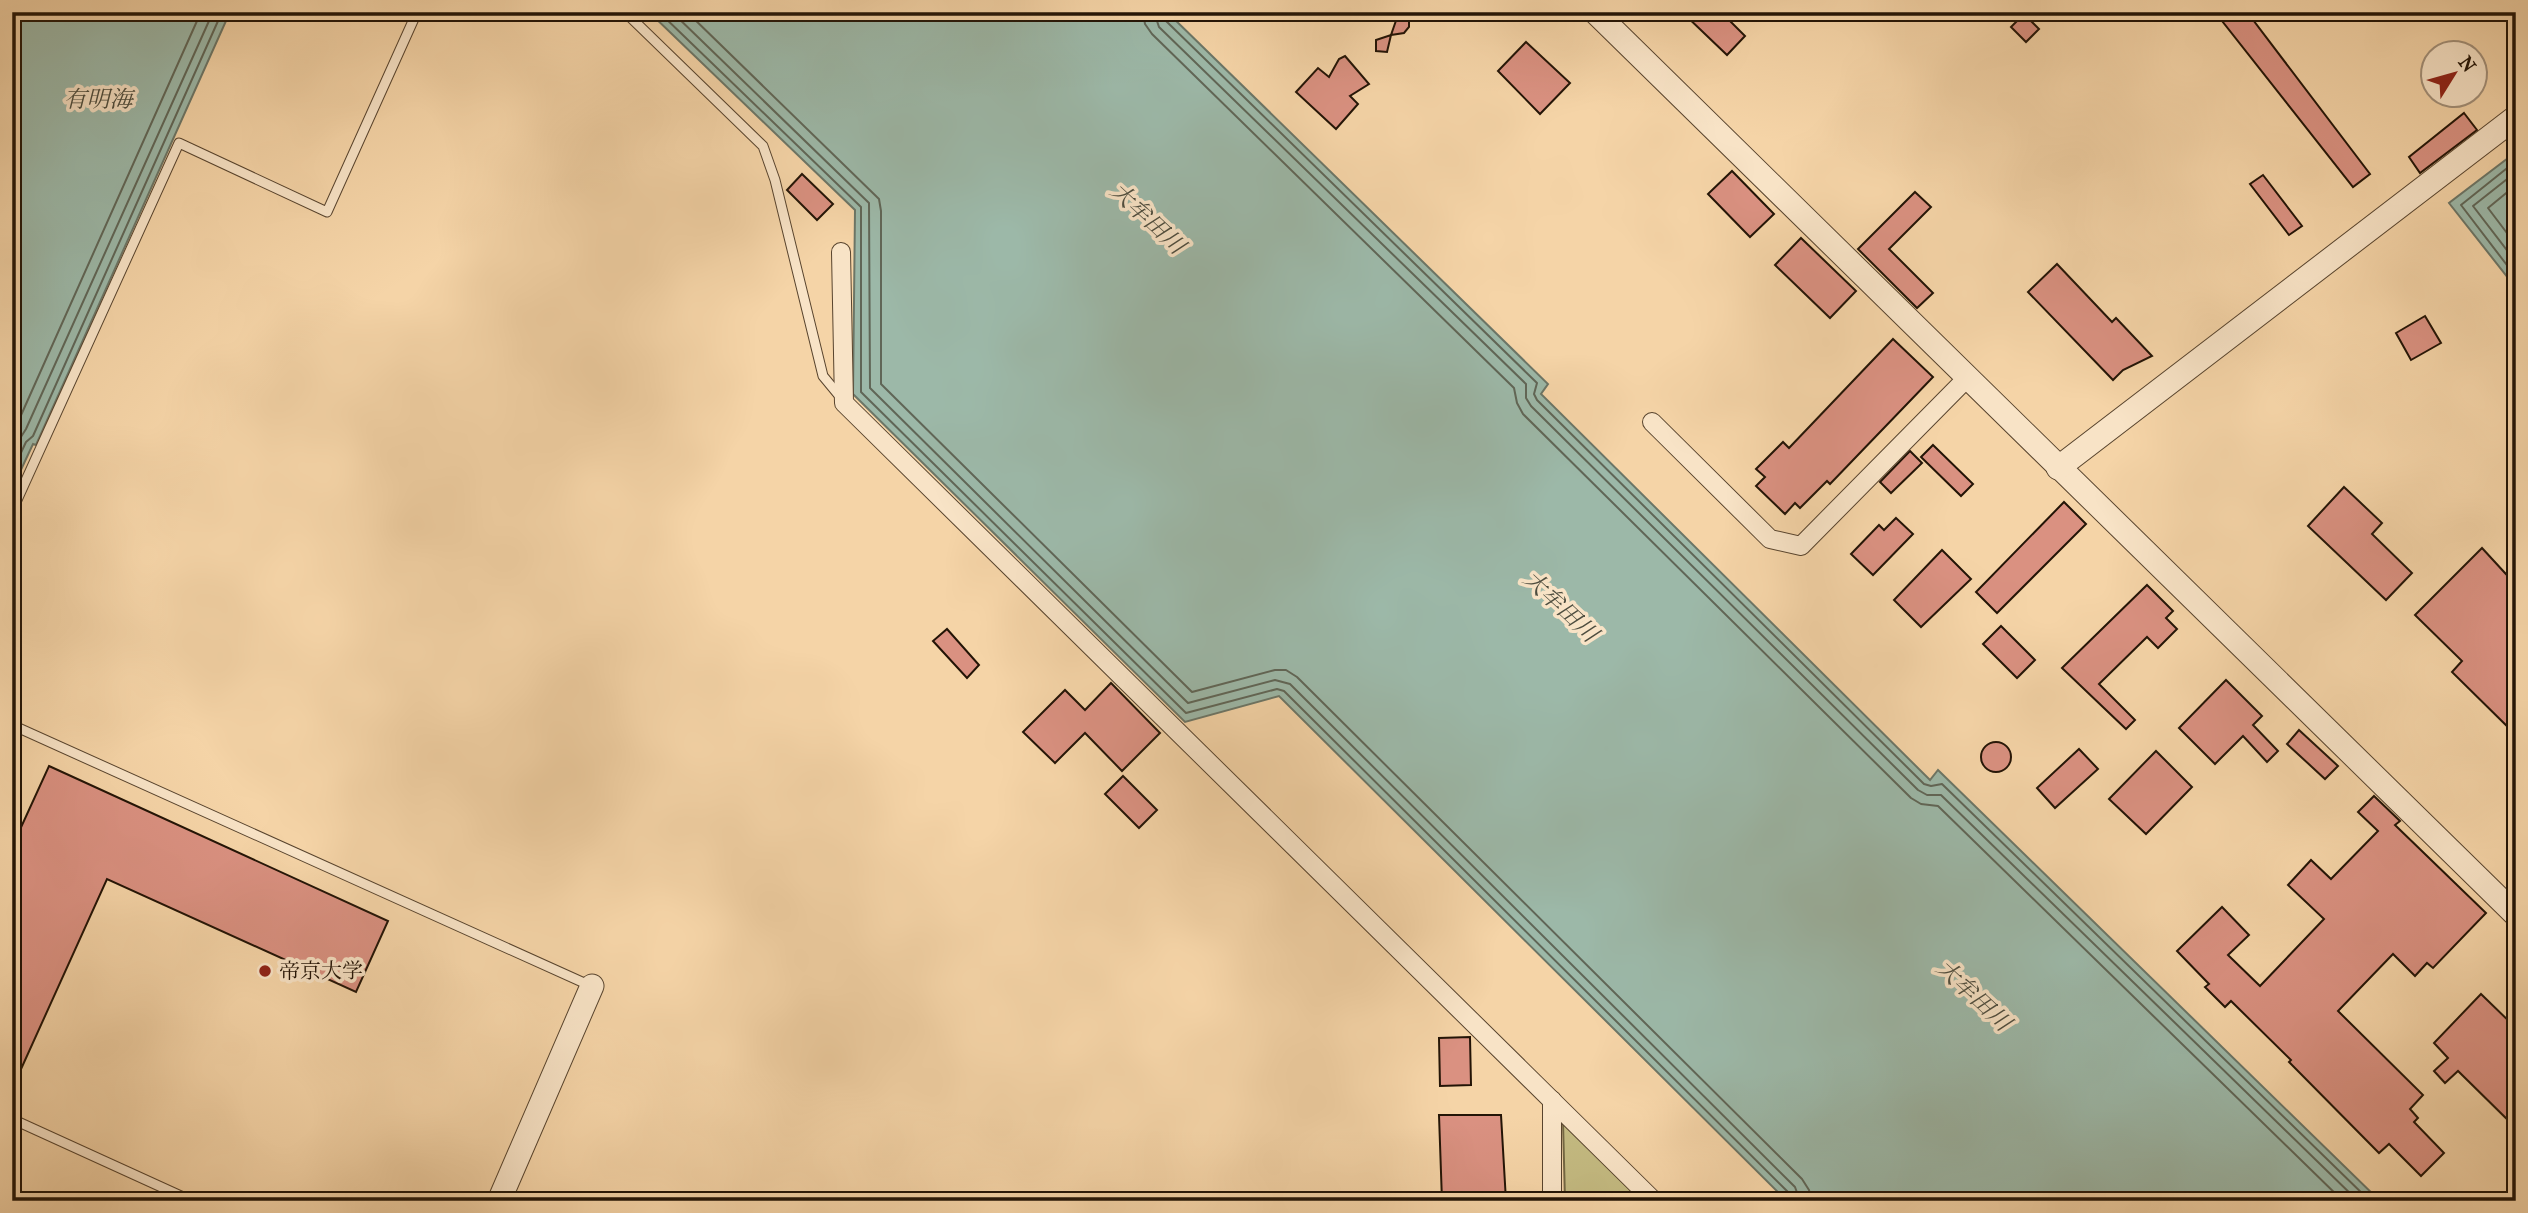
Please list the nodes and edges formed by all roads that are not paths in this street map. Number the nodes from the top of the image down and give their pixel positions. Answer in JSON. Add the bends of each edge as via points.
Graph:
{"nodes":[{"id":1,"x":416,"y":12,"type":"edge"},
{"id":2,"x":625,"y":12,"type":"edge"},
{"id":3,"x":1595,"y":12,"type":"edge"},
{"id":4,"x":2516,"y":117,"type":"edge"},
{"id":5,"x":841,"y":252,"type":"dead end"},
{"id":6,"x":1968,"y":377,"type":"junction"},
{"id":7,"x":845,"y":403,"type":"junction"},
{"id":8,"x":1652,"y":422,"type":"dead end"},
{"id":9,"x":2058,"y":468,"type":"junction"},
{"id":10,"x":12,"y":511,"type":"edge"},
{"id":11,"x":12,"y":725,"type":"edge"},
{"id":12,"x":2516,"y":915,"type":"edge"},
{"id":13,"x":592,"y":986,"type":"joint"},
{"id":14,"x":1552,"y":1100,"type":"junction"},
{"id":15,"x":12,"y":1119,"type":"edge"},
{"id":16,"x":192,"y":1201,"type":"edge"},
{"id":17,"x":499,"y":1201,"type":"edge"},
{"id":18,"x":1552,"y":1201,"type":"edge"},
{"id":19,"x":1654,"y":1201,"type":"edge"}],
"edges":[{"from":1,"to":10,"type":"lane","via":[[327,212],[179,143]]},
{"from":2,"to":7,"type":"lane","via":[[764,146],[823,376]]},
{"from":3,"to":6,"type":"street"},
{"from":4,"to":9,"type":"street"},
{"from":5,"to":7,"type":"street"},
{"from":6,"to":8,"type":"street","via":[[1801,546],[1770,539]]},
{"from":6,"to":9,"type":"street"},
{"from":7,"to":14,"type":"street"},
{"from":9,"to":12,"type":"street"},
{"from":11,"to":13,"type":"lane"},
{"from":13,"to":17,"type":"street"},
{"from":14,"to":18,"type":"street"},
{"from":14,"to":19,"type":"street"},
{"from":15,"to":16,"type":"lane"}]}
